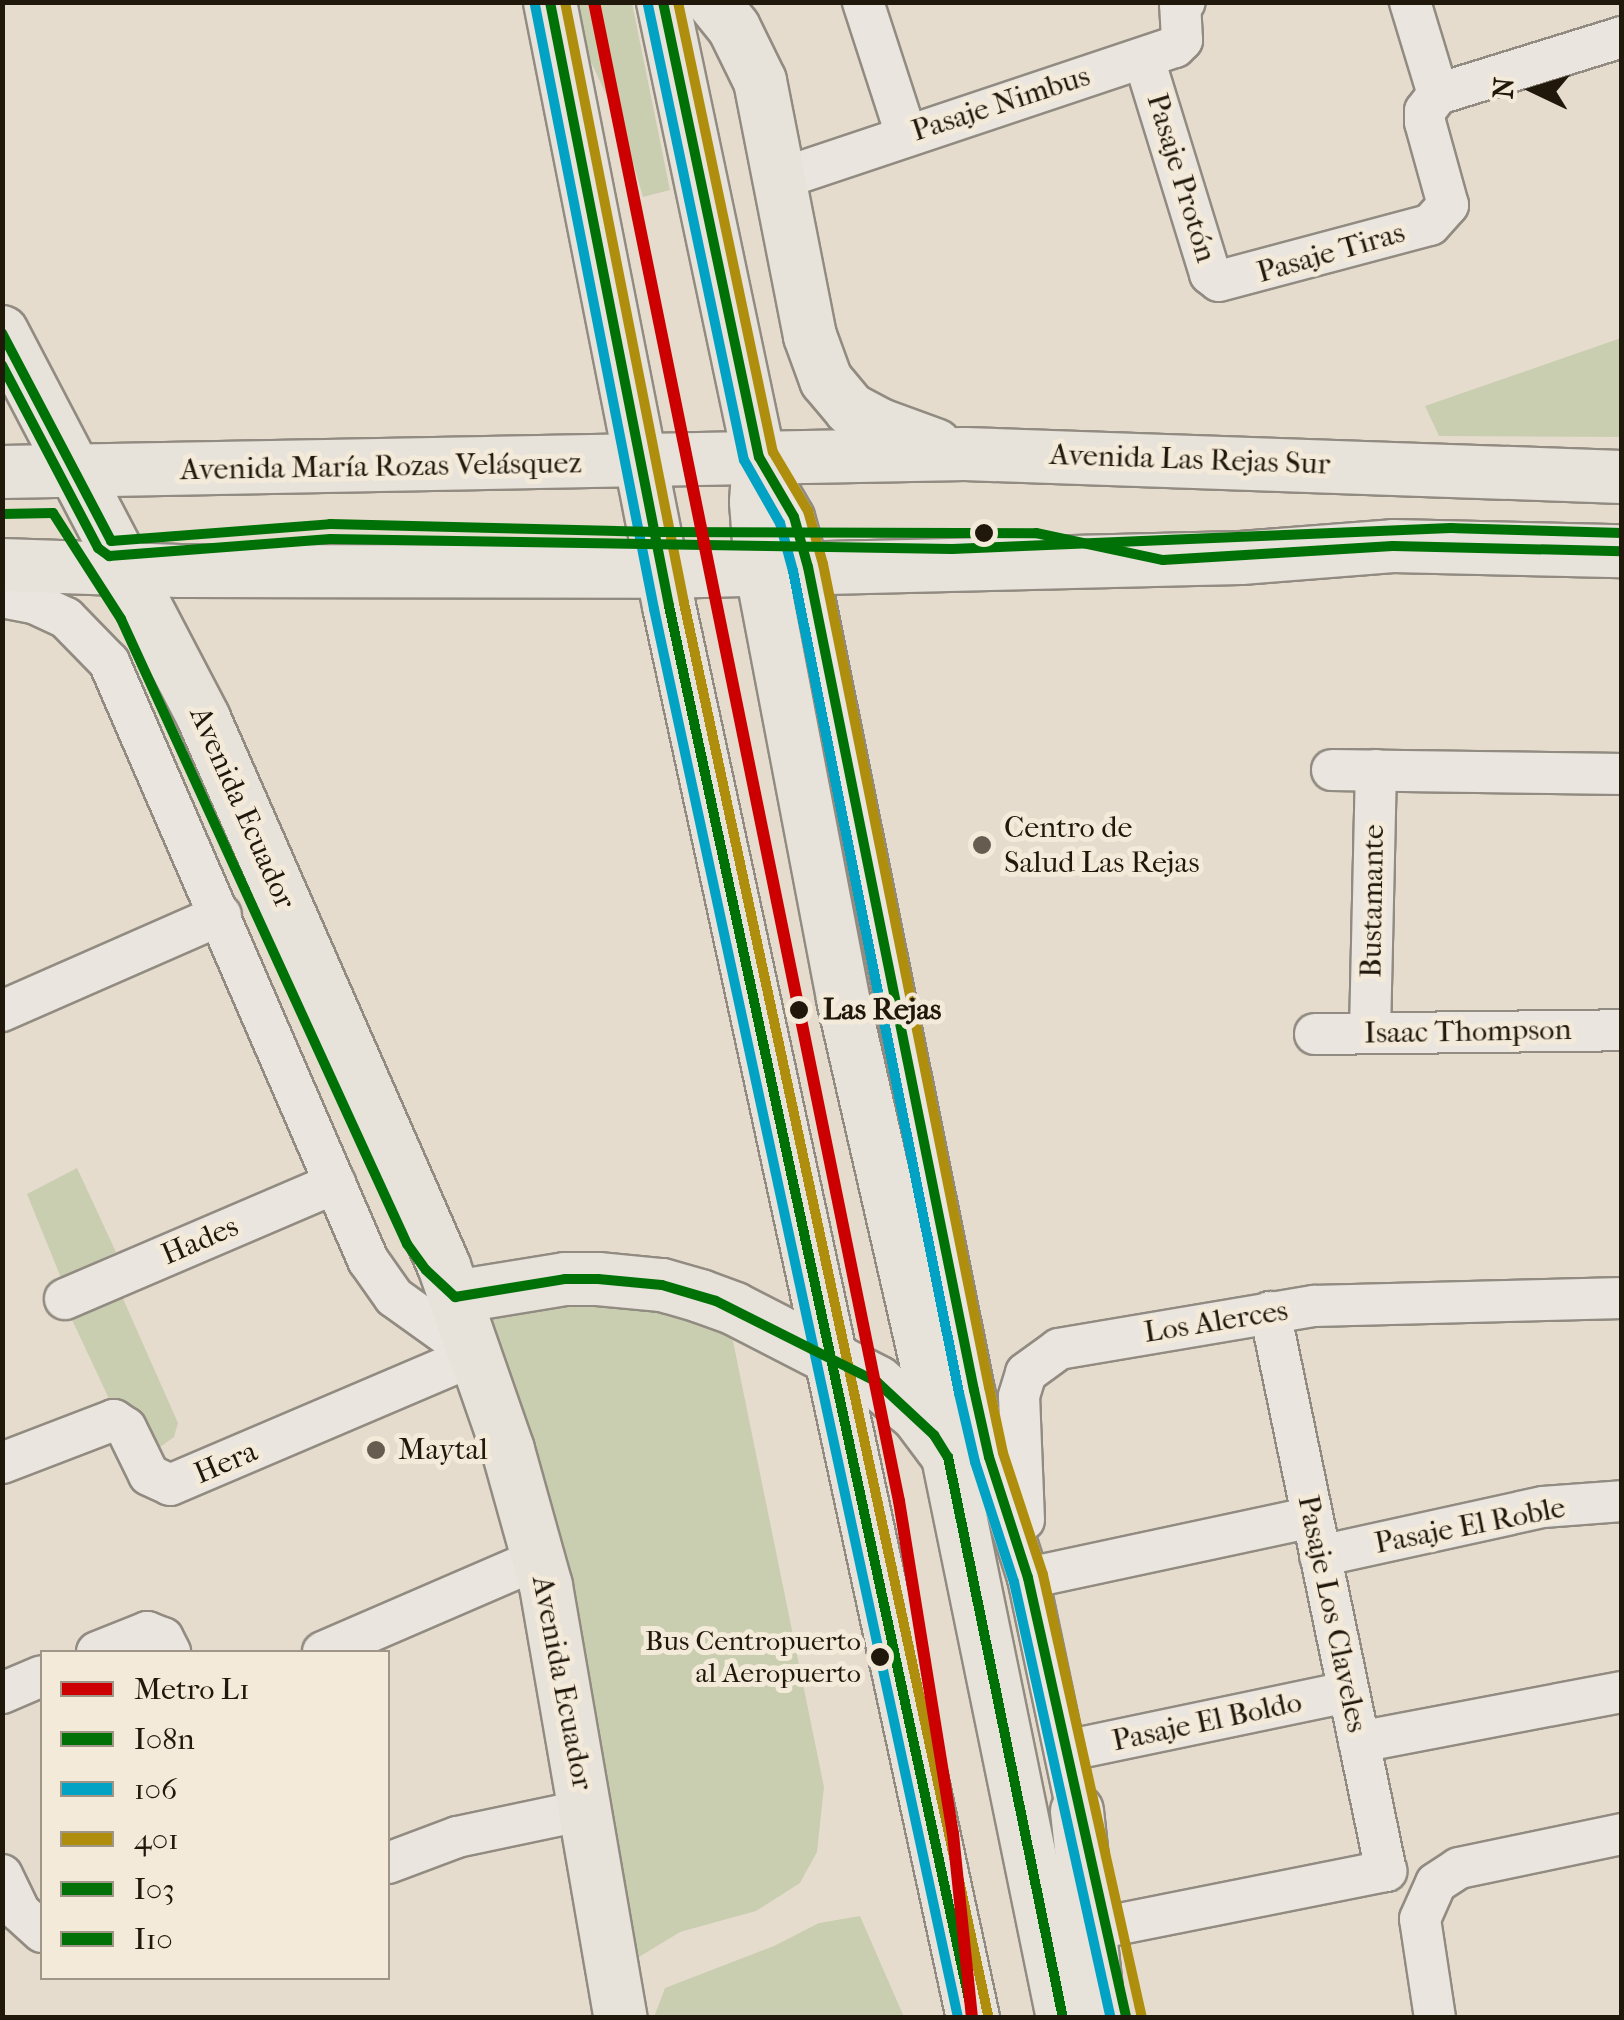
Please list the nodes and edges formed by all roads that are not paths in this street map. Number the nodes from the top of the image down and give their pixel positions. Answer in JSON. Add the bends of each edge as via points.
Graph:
{"nodes":[{"id":1,"x":550,"y":2,"type":"edge"},
{"id":2,"x":663,"y":2,"type":"edge"},
{"id":3,"x":713,"y":2,"type":"edge"},
{"id":4,"x":863,"y":2,"type":"edge"},
{"id":5,"x":1410,"y":2,"type":"edge"},
{"id":6,"x":1182,"y":3,"type":"edge"},
{"id":7,"x":1622,"y":37,"type":"edge"},
{"id":8,"x":1144,"y":59,"type":"junction"},
{"id":9,"x":1438,"y":94,"type":"junction"},
{"id":10,"x":906,"y":134,"type":"junction"},
{"id":11,"x":780,"y":179,"type":"junction"},
{"id":12,"x":1232,"y":282,"type":"joint"},
{"id":13,"x":11,"y":351,"type":"edge"},
{"id":14,"x":2,"y":431,"type":"edge"},
{"id":15,"x":965,"y":454,"type":"junction"},
{"id":16,"x":759,"y":457,"type":"junction"},
{"id":17,"x":643,"y":462,"type":"junction"},
{"id":18,"x":72,"y":470,"type":"junction"},
{"id":19,"x":2,"y":472,"type":"edge"},
{"id":20,"x":1622,"y":476,"type":"edge"},
{"id":21,"x":2,"y":483,"type":"edge"},
{"id":22,"x":1622,"y":551,"type":"edge"},
{"id":23,"x":2,"y":565,"type":"edge"},
{"id":24,"x":785,"y":568,"type":"junction"},
{"id":25,"x":109,"y":569,"type":"junction"},
{"id":26,"x":662,"y":572,"type":"junction"},
{"id":27,"x":2,"y":597,"type":"edge"},
{"id":28,"x":1332,"y":770,"type":"dead end"},
{"id":29,"x":1376,"y":770,"type":"junction"},
{"id":30,"x":1622,"y":774,"type":"edge"},
{"id":31,"x":221,"y":915,"type":"junction"},
{"id":32,"x":2,"y":1011,"type":"edge"},
{"id":33,"x":1622,"y":1030,"type":"edge"},
{"id":34,"x":1370,"y":1032,"type":"junction"},
{"id":35,"x":1316,"y":1034,"type":"dead end"},
{"id":36,"x":335,"y":1183,"type":"junction"},
{"id":37,"x":454,"y":1296,"type":"junction"},
{"id":38,"x":1622,"y":1298,"type":"edge"},
{"id":39,"x":65,"y":1299,"type":"dead end"},
{"id":40,"x":1270,"y":1312,"type":"junction"},
{"id":41,"x":475,"y":1355,"type":"junction"},
{"id":42,"x":830,"y":1358,"type":"junction"},
{"id":43,"x":948,"y":1457,"type":"junction"},
{"id":44,"x":2,"y":1463,"type":"edge"},
{"id":45,"x":1622,"y":1501,"type":"edge"},
{"id":46,"x":1316,"y":1536,"type":"junction"},
{"id":47,"x":538,"y":1559,"type":"junction"},
{"id":48,"x":1028,"y":1578,"type":"junction"},
{"id":49,"x":102,"y":1650,"type":"edge"},
{"id":50,"x":169,"y":1650,"type":"edge"},
{"id":51,"x":328,"y":1650,"type":"edge"},
{"id":52,"x":40,"y":1677,"type":"edge"},
{"id":53,"x":1348,"y":1692,"type":"junction"},
{"id":54,"x":1622,"y":1692,"type":"edge"},
{"id":55,"x":2,"y":1694,"type":"edge"},
{"id":56,"x":1359,"y":1742,"type":"junction"},
{"id":57,"x":1065,"y":1751,"type":"junction"},
{"id":58,"x":586,"y":1810,"type":"junction"},
{"id":59,"x":1076,"y":1812,"type":"junction"},
{"id":60,"x":1622,"y":1834,"type":"edge"},
{"id":61,"x":390,"y":1862,"type":"edge"},
{"id":62,"x":1386,"y":1871,"type":"junction"},
{"id":63,"x":2,"y":1875,"type":"edge"},
{"id":64,"x":1428,"y":1892,"type":"junction"},
{"id":65,"x":1105,"y":1928,"type":"junction"},
{"id":66,"x":27,"y":1935,"type":"edge"},
{"id":67,"x":621,"y":2018,"type":"edge"},
{"id":68,"x":973,"y":2018,"type":"edge"},
{"id":69,"x":1063,"y":2018,"type":"edge"},
{"id":70,"x":1098,"y":2018,"type":"edge"},
{"id":71,"x":1126,"y":2018,"type":"edge"},
{"id":72,"x":1434,"y":2018,"type":"edge"}],
"edges":[{"from":1,"to":17,"type":"main road"},
{"from":2,"to":16,"type":"main road"},
{"from":3,"to":11,"type":"main road","via":[[760,81]]},
{"from":4,"to":10,"type":"street"},
{"from":5,"to":9,"type":"street"},
{"from":6,"to":8,"type":"street","name":"Pasaje Nimbus","via":[[1182,40]]},
{"from":7,"to":9,"type":"street"},
{"from":8,"to":10,"type":"street","name":"Pasaje Nimbus"},
{"from":8,"to":12,"type":"street","name":"Pasaje Protón","via":[[1210,274]]},
{"from":9,"to":12,"type":"street","name":"Pasaje Tiras","via":[[1425,111],[1448,204],[1430,225]]},
{"from":10,"to":11,"type":"street","name":"Pasaje Nimbus"},
{"from":11,"to":15,"type":"main road","via":[[810,336],[826,380],[850,409],[880,426]]},
{"from":13,"to":14,"type":"main road"},
{"from":13,"to":18,"type":"main road","name":"Avenida Ecuador"},
{"from":15,"to":16,"type":"main road","name":"Avenida Las Rejas Sur"},
{"from":15,"to":20,"type":"main road","name":"Avenida Las Rejas Sur"},
{"from":16,"to":17,"type":"main road","name":"Avenida María Rozas Velásquez"},
{"from":16,"to":24,"type":"main road","via":[[756,502]]},
{"from":17,"to":18,"type":"main road","name":"Avenida María Rozas Velásquez"},
{"from":17,"to":26,"type":"main road"},
{"from":18,"to":19,"type":"main road","name":"Avenida María Rozas Velásquez"},
{"from":18,"to":25,"type":"main road","name":"Avenida Ecuador"},
{"from":21,"to":25,"type":"main road","name":"Avenida Ecuador","via":[[53,513]]},
{"from":22,"to":24,"type":"main road","via":[[1393,546],[1241,558]]},
{"from":23,"to":25,"type":"main road"},
{"from":24,"to":26,"type":"main road"},
{"from":24,"to":43,"type":"main road","via":[[843,999]]},
{"from":24,"to":48,"type":"street","via":[[974,1390]]},
{"from":25,"to":26,"type":"main road"},
{"from":25,"to":37,"type":"main road","name":"Avenida Ecuador","via":[[204,718]]},
{"from":26,"to":42,"type":"main road"},
{"from":27,"to":31,"type":"street","name":"Avenida Ecuador","via":[[66,618],[110,662]]},
{"from":28,"to":29,"type":"street"},
{"from":29,"to":30,"type":"street"},
{"from":29,"to":34,"type":"street","name":"Bustamante"},
{"from":31,"to":32,"type":"street"},
{"from":31,"to":36,"type":"street","name":"Avenida Ecuador"},
{"from":33,"to":34,"type":"street","name":"Isaac Thompson"},
{"from":34,"to":35,"type":"street","name":"Isaac Thompson"},
{"from":36,"to":39,"type":"street","name":"Hades"},
{"from":36,"to":41,"type":"street","name":"Avenida Ecuador","via":[[382,1282],[404,1306]]},
{"from":37,"to":41,"type":"main road","name":"Avenida Ecuador"},
{"from":37,"to":42,"type":"main road","via":[[564,1279],[662,1285],[735,1310]]},
{"from":38,"to":40,"type":"street","name":"Los Alerces","via":[[1369,1302]]},
{"from":40,"to":46,"type":"street","name":"Pasaje Los Claveles"},
{"from":40,"to":48,"type":"street","name":"Los Alerces","via":[[1058,1349],[1026,1373],[1018,1414]]},
{"from":41,"to":44,"type":"street","name":"Hera","via":[[170,1485],[149,1476],[126,1428],[114,1420]]},
{"from":41,"to":47,"type":"main road","name":"Avenida Ecuador"},
{"from":42,"to":43,"type":"main road","via":[[898,1397]]},
{"from":42,"to":68,"type":"main road"},
{"from":43,"to":69,"type":"main road"},
{"from":45,"to":46,"type":"street","name":"Pasaje El Roble"},
{"from":46,"to":48,"type":"street","name":"Pasaje El Roble"},
{"from":46,"to":53,"type":"street","name":"Pasaje Los Claveles"},
{"from":47,"to":51,"type":"street"},
{"from":47,"to":58,"type":"main road","name":"Avenida Ecuador"},
{"from":48,"to":57,"type":"street"},
{"from":49,"to":50,"type":"street","via":[[147,1632]]},
{"from":52,"to":55,"type":"street"},
{"from":53,"to":56,"type":"street","name":"Pasaje Los Claveles"},
{"from":53,"to":57,"type":"street","name":"Pasaje El Boldo"},
{"from":54,"to":56,"type":"street"},
{"from":56,"to":62,"type":"street","name":"Pasaje Los Claveles"},
{"from":57,"to":59,"type":"street"},
{"from":58,"to":61,"type":"street","via":[[457,1837]]},
{"from":58,"to":67,"type":"main road","name":"Avenida Ecuador"},
{"from":59,"to":65,"type":"street"},
{"from":59,"to":70,"type":"main road"},
{"from":60,"to":64,"type":"street","via":[[1459,1868]]},
{"from":62,"to":64,"type":"street"},
{"from":62,"to":65,"type":"street"},
{"from":63,"to":66,"type":"street"},
{"from":64,"to":72,"type":"street","via":[[1420,1937]]},
{"from":65,"to":71,"type":"street"}]}
